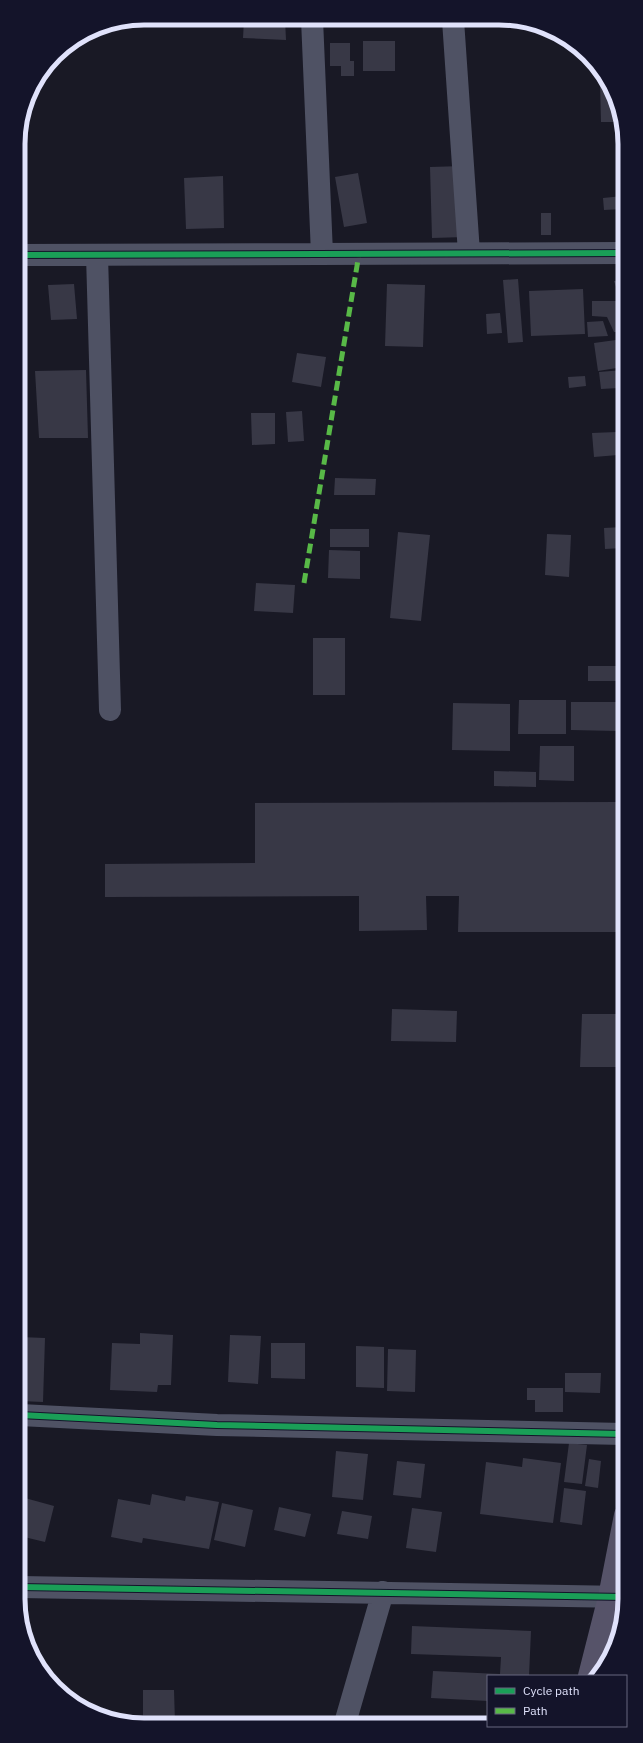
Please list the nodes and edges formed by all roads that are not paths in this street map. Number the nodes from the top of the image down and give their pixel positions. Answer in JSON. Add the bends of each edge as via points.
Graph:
{"nodes":[{"id":1,"x":312,"y":25,"type":"edge"},
{"id":2,"x":453,"y":25,"type":"edge"},
{"id":3,"x":470,"y":253,"type":"junction"},
{"id":4,"x":618,"y":253,"type":"edge"},
{"id":5,"x":322,"y":254,"type":"junction"},
{"id":6,"x":25,"y":255,"type":"edge"},
{"id":7,"x":97,"y":255,"type":"junction"},
{"id":8,"x":110,"y":710,"type":"dead end"},
{"id":9,"x":25,"y":1415,"type":"edge"},
{"id":10,"x":618,"y":1434,"type":"edge"},
{"id":11,"x":25,"y":1587,"type":"edge"},
{"id":12,"x":618,"y":1587,"type":"edge"},
{"id":13,"x":383,"y":1592,"type":"junction"},
{"id":14,"x":617,"y":1597,"type":"edge"},
{"id":15,"x":588,"y":1675,"type":"edge"},
{"id":16,"x":346,"y":1718,"type":"edge"}],
"edges":[{"from":1,"to":5,"type":"street"},
{"from":2,"to":3,"type":"street"},
{"from":3,"to":4,"type":"street"},
{"from":3,"to":5,"type":"street"},
{"from":5,"to":7,"type":"street"},
{"from":6,"to":7,"type":"street"},
{"from":7,"to":8,"type":"street"},
{"from":9,"to":10,"type":"street","via":[[217,1425]]},
{"from":11,"to":13,"type":"street"},
{"from":12,"to":14,"type":"main road"},
{"from":13,"to":14,"type":"street"},
{"from":13,"to":16,"type":"street"},
{"from":14,"to":15,"type":"main road"}]}
